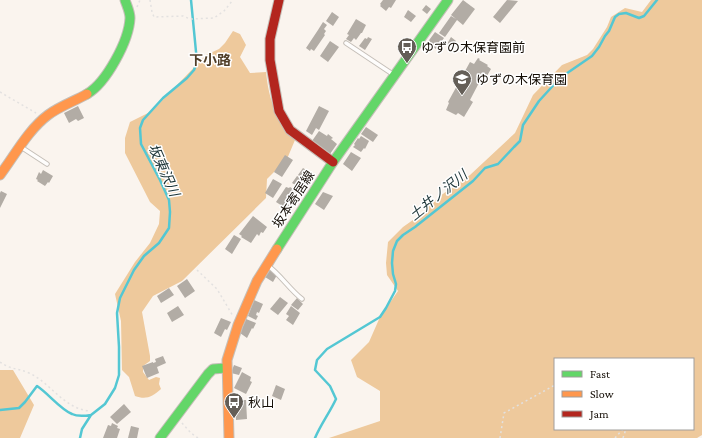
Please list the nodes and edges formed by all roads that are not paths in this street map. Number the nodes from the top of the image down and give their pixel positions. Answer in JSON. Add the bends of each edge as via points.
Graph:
{"nodes":[{"id":1,"x":125,"y":0,"type":"edge"},
{"id":2,"x":279,"y":0,"type":"edge"},
{"id":3,"x":448,"y":0,"type":"edge"},
{"id":4,"x":346,"y":43,"type":"dead end"},
{"id":5,"x":395,"y":75,"type":"junction"},
{"id":6,"x":20,"y":147,"type":"junction"},
{"id":7,"x":333,"y":162,"type":"junction"},
{"id":8,"x":47,"y":164,"type":"dead end"},
{"id":9,"x":0,"y":175,"type":"edge"},
{"id":10,"x":267,"y":265,"type":"junction"},
{"id":11,"x":302,"y":299,"type":"dead end"},
{"id":12,"x":226,"y":368,"type":"junction"},
{"id":13,"x":160,"y":438,"type":"edge"},
{"id":14,"x":229,"y":438,"type":"edge"}],
"edges":[{"from":1,"to":6,"type":"street","via":[[130,17],[127,32],[105,78],[95,89],[49,114]]},
{"from":2,"to":7,"type":"street","via":[[270,39],[270,53],[279,111],[290,130]]},
{"from":3,"to":5,"type":"street","name":"坂本寄居線"},
{"from":4,"to":5,"type":"lane"},
{"from":5,"to":7,"type":"street","name":"坂本寄居線"},
{"from":6,"to":8,"type":"lane"},
{"from":6,"to":9,"type":"street"},
{"from":7,"to":10,"type":"street","name":"坂本寄居線"},
{"from":10,"to":11,"type":"lane"},
{"from":10,"to":12,"type":"street","name":"坂本寄居線","via":[[257,281],[238,325]]},
{"from":12,"to":13,"type":"street","via":[[213,369],[208,374]]},
{"from":12,"to":14,"type":"street","name":"坂本寄居線"}]}
